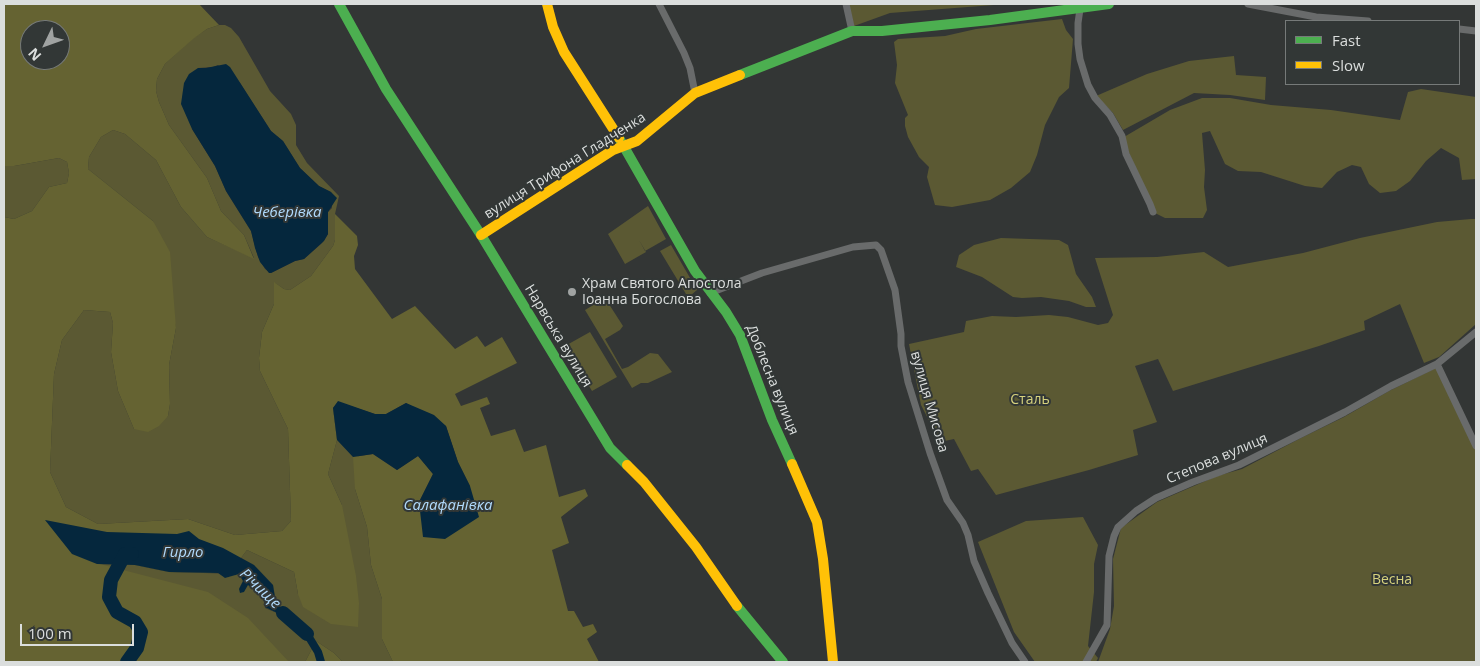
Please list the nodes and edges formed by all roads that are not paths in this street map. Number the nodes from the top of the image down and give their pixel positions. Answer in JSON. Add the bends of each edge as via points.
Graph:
{"nodes":[{"id":1,"x":339,"y":4,"type":"edge"},
{"id":2,"x":547,"y":4,"type":"edge"},
{"id":3,"x":659,"y":4,"type":"edge"},
{"id":4,"x":846,"y":4,"type":"edge"},
{"id":5,"x":1109,"y":4,"type":"edge"},
{"id":6,"x":1248,"y":4,"type":"edge"},
{"id":7,"x":1081,"y":6,"type":"edge"},
{"id":8,"x":1355,"y":20,"type":"edge"},
{"id":9,"x":1460,"y":29,"type":"edge"},
{"id":10,"x":852,"y":31,"type":"junction"},
{"id":11,"x":1476,"y":31,"type":"edge"},
{"id":12,"x":695,"y":93,"type":"junction"},
{"id":13,"x":624,"y":146,"type":"junction"},
{"id":14,"x":1152,"y":212,"type":"dead end"},
{"id":15,"x":480,"y":235,"type":"junction"},
{"id":16,"x":710,"y":293,"type":"junction"},
{"id":17,"x":1476,"y":332,"type":"edge"},
{"id":18,"x":1437,"y":364,"type":"junction"},
{"id":19,"x":1476,"y":446,"type":"edge"},
{"id":20,"x":784,"y":662,"type":"edge"},
{"id":21,"x":833,"y":662,"type":"edge"},
{"id":22,"x":1025,"y":662,"type":"edge"},
{"id":23,"x":1086,"y":662,"type":"edge"}],
"edges":[{"from":1,"to":15,"type":"street","name":"Нарвська вулиця","via":[[386,89]]},
{"from":2,"to":13,"type":"street","name":"Доблесна вулиця","via":[[564,52]]},
{"from":3,"to":12,"type":"street","via":[[684,53]]},
{"from":4,"to":10,"type":"street"},
{"from":5,"to":7,"type":"street","name":"вулиця Трифона Гладченка"},
{"from":6,"to":8,"type":"street","via":[[1316,17]]},
{"from":7,"to":10,"type":"street","name":"вулиця Трифона Гладченка","via":[[990,20]]},
{"from":7,"to":14,"type":"street","via":[[1078,44],[1088,85],[1122,136],[1126,154]]},
{"from":9,"to":11,"type":"street"},
{"from":10,"to":12,"type":"street","name":"вулиця Трифона Гладченка"},
{"from":12,"to":13,"type":"street","name":"вулиця Трифона Гладченка","via":[[637,141]]},
{"from":13,"to":15,"type":"street","name":"вулиця Трифона Гладченка"},
{"from":13,"to":16,"type":"street","name":"Доблесна вулиця"},
{"from":15,"to":20,"type":"street","name":"Нарвська вулиця","via":[[610,448],[644,482],[729,596]]},
{"from":16,"to":21,"type":"street","name":"Доблесна вулиця","via":[[740,335],[817,522]]},
{"from":16,"to":22,"type":"street","name":"вулиця Мисова","via":[[762,273],[853,247],[876,245],[881,250],[895,290],[900,346],[908,382],[947,500],[963,523],[988,593]]},
{"from":17,"to":18,"type":"street","name":"Степова вулиця"},
{"from":18,"to":19,"type":"street"},
{"from":18,"to":23,"type":"street","name":"Степова вулиця","via":[[1239,465],[1156,498],[1118,526],[1109,556],[1106,625]]}]}
